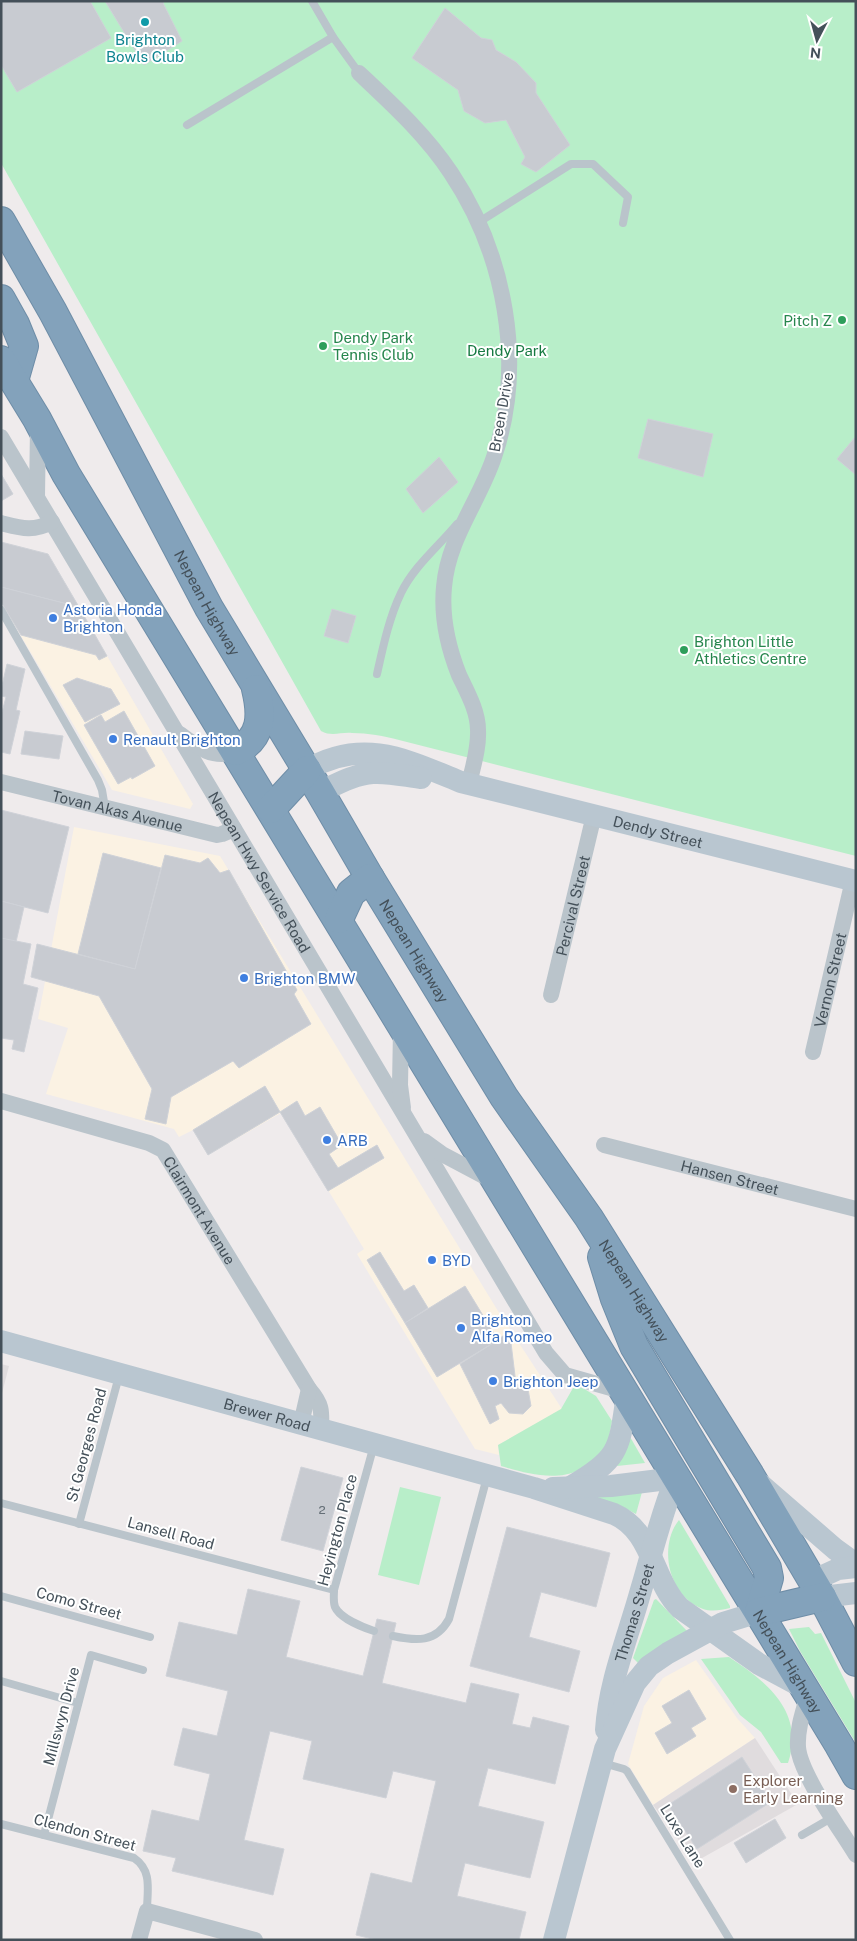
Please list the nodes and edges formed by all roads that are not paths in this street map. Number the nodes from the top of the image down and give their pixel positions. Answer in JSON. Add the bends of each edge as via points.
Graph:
{"nodes":[{"id":1,"x":312,"y":1,"type":"edge"},
{"id":2,"x":333,"y":37,"type":"junction"},
{"id":3,"x":359,"y":73,"type":"joint"},
{"id":4,"x":186,"y":124,"type":"dead end"},
{"id":5,"x":1,"y":221,"type":"edge"},
{"id":6,"x":480,"y":222,"type":"junction"},
{"id":7,"x":623,"y":223,"type":"dead end"},
{"id":8,"x":1,"y":299,"type":"edge"},
{"id":9,"x":8,"y":371,"type":"edge"},
{"id":10,"x":37,"y":419,"type":"junction"},
{"id":11,"x":1,"y":436,"type":"edge"},
{"id":12,"x":37,"y":499,"type":"junction"},
{"id":13,"x":468,"y":511,"type":"junction"},
{"id":14,"x":1,"y":522,"type":"edge"},
{"id":15,"x":52,"y":522,"type":"junction"},
{"id":16,"x":1,"y":610,"type":"edge"},
{"id":17,"x":377,"y":674,"type":"dead end"},
{"id":18,"x":254,"y":682,"type":"junction"},
{"id":19,"x":175,"y":731,"type":"junction"},
{"id":20,"x":236,"y":752,"type":"junction"},
{"id":21,"x":314,"y":781,"type":"junction"},
{"id":22,"x":1,"y":782,"type":"edge"},
{"id":23,"x":465,"y":783,"type":"junction"},
{"id":24,"x":105,"y":808,"type":"junction"},
{"id":25,"x":272,"y":809,"type":"junction"},
{"id":26,"x":594,"y":815,"type":"junction"},
{"id":27,"x":234,"y":829,"type":"junction"},
{"id":28,"x":370,"y":878,"type":"junction"},
{"id":29,"x":854,"y":881,"type":"edge"},
{"id":30,"x":339,"y":919,"type":"junction"},
{"id":31,"x":550,"y":995,"type":"dead end"},
{"id":32,"x":401,"y":1022,"type":"junction"},
{"id":33,"x":812,"y":1052,"type":"dead end"},
{"id":34,"x":1,"y":1101,"type":"edge"},
{"id":35,"x":405,"y":1117,"type":"junction"},
{"id":36,"x":415,"y":1133,"type":"junction"},
{"id":37,"x":604,"y":1145,"type":"dead end"},
{"id":38,"x":500,"y":1185,"type":"junction"},
{"id":39,"x":856,"y":1209,"type":"edge"},
{"id":40,"x":593,"y":1225,"type":"junction"},
{"id":41,"x":1,"y":1341,"type":"edge"},
{"id":42,"x":119,"y":1374,"type":"junction"},
{"id":43,"x":653,"y":1378,"type":"junction"},
{"id":44,"x":626,"y":1394,"type":"junction"},
{"id":45,"x":311,"y":1427,"type":"junction"},
{"id":46,"x":374,"y":1444,"type":"junction"},
{"id":47,"x":749,"y":1473,"type":"junction"},
{"id":48,"x":712,"y":1474,"type":"junction"},
{"id":49,"x":487,"y":1475,"type":"junction"},
{"id":50,"x":676,"y":1478,"type":"junction"},
{"id":51,"x":534,"y":1488,"type":"junction"},
{"id":52,"x":569,"y":1488,"type":"junction"},
{"id":53,"x":1,"y":1503,"type":"edge"},
{"id":54,"x":79,"y":1524,"type":"junction"},
{"id":55,"x":651,"y":1556,"type":"junction"},
{"id":56,"x":853,"y":1563,"type":"edge"},
{"id":57,"x":817,"y":1589,"type":"junction"},
{"id":58,"x":334,"y":1590,"type":"junction"},
{"id":59,"x":856,"y":1593,"type":"edge"},
{"id":60,"x":1,"y":1596,"type":"edge"},
{"id":61,"x":759,"y":1612,"type":"junction"},
{"id":62,"x":709,"y":1630,"type":"junction"},
{"id":63,"x":374,"y":1631,"type":"dead end"},
{"id":64,"x":393,"y":1636,"type":"dead end"},
{"id":65,"x":150,"y":1637,"type":"dead end"},
{"id":66,"x":856,"y":1662,"type":"edge"},
{"id":67,"x":143,"y":1670,"type":"dead end"},
{"id":68,"x":1,"y":1682,"type":"edge"},
{"id":69,"x":806,"y":1691,"type":"junction"},
{"id":70,"x":78,"y":1703,"type":"junction"},
{"id":71,"x":603,"y":1756,"type":"junction"},
{"id":72,"x":856,"y":1775,"type":"edge"},
{"id":73,"x":833,"y":1817,"type":"junction"},
{"id":74,"x":1,"y":1824,"type":"edge"},
{"id":75,"x":802,"y":1834,"type":"dead end"},
{"id":76,"x":44,"y":1835,"type":"junction"},
{"id":77,"x":856,"y":1855,"type":"edge"},
{"id":78,"x":147,"y":1911,"type":"junction"},
{"id":79,"x":139,"y":1940,"type":"edge"},
{"id":80,"x":255,"y":1940,"type":"edge"},
{"id":81,"x":554,"y":1940,"type":"edge"},
{"id":82,"x":730,"y":1940,"type":"edge"}],
"edges":[{"from":1,"to":2,"type":"lane"},
{"from":2,"to":3,"type":"lane"},
{"from":2,"to":4,"type":"lane"},
{"from":3,"to":6,"type":"street","name":"Breen Drive","via":[[402,112],[431,146],[451,172]]},
{"from":5,"to":18,"type":"highway","name":"Nepean Highway","via":[[53,312],[209,608]]},
{"from":6,"to":7,"type":"lane","via":[[571,164],[593,164],[628,197]]},
{"from":6,"to":13,"type":"street","name":"Breen Drive","via":[[506,313],[509,378],[494,456]]},
{"from":8,"to":9,"type":"highway","via":[[24,346]]},
{"from":9,"to":10,"type":"highway","name":"Nepean Highway"},
{"from":10,"to":12,"type":"street"},
{"from":10,"to":20,"type":"highway","name":"Nepean Highway","via":[[66,474]]},
{"from":11,"to":12,"type":"street","name":"Nepean Hwy Service Road"},
{"from":12,"to":15,"type":"street","name":"Nepean Hwy Service Road"},
{"from":13,"to":17,"type":"lane","via":[[417,568],[401,592]]},
{"from":13,"to":23,"type":"street","name":"Breen Drive","via":[[453,544],[443,608],[449,646],[472,704],[478,730],[477,749]]},
{"from":14,"to":15,"type":"street","via":[[29,528]]},
{"from":15,"to":19,"type":"street","name":"Nepean Hwy Service Road"},
{"from":16,"to":24,"type":"lane","via":[[98,780]]},
{"from":18,"to":20,"type":"highway","via":[[260,705],[258,726],[250,742]]},
{"from":18,"to":21,"type":"highway","name":"Nepean Highway"},
{"from":19,"to":20,"type":"street","name":"Nepean Hwy Service Road","via":[[207,752],[225,755]]},
{"from":19,"to":27,"type":"street","name":"Nepean Hwy Service Road"},
{"from":20,"to":25,"type":"highway","name":"Nepean Highway"},
{"from":21,"to":23,"type":"street","name":"Dendy Street","via":[[337,756],[356,753],[411,762]]},
{"from":21,"to":25,"type":"highway"},
{"from":21,"to":28,"type":"highway","name":"Nepean Highway"},
{"from":22,"to":24,"type":"street","name":"Tovan Akas Avenue"},
{"from":23,"to":26,"type":"street","name":"Dendy Street"},
{"from":24,"to":27,"type":"street","name":"Tovan Akas Avenue","via":[[217,834]]},
{"from":25,"to":30,"type":"highway","name":"Nepean Highway"},
{"from":26,"to":29,"type":"street","name":"Dendy Street"},
{"from":26,"to":31,"type":"street","name":"Percival Street"},
{"from":27,"to":35,"type":"street","name":"Nepean Hwy Service Road"},
{"from":28,"to":30,"type":"highway","via":[[351,892]]},
{"from":28,"to":40,"type":"highway","name":"Nepean Highway","via":[[504,1097]]},
{"from":29,"to":33,"type":"street","name":"Vernon Street"},
{"from":30,"to":32,"type":"highway","name":"Nepean Highway"},
{"from":32,"to":35,"type":"street","name":"Nepean Hwy Service Road","via":[[400,1085]]},
{"from":32,"to":38,"type":"highway","name":"Nepean Highway"},
{"from":34,"to":45,"type":"street","name":"Clairmont Avenue","via":[[149,1142],[163,1150],[309,1389]]},
{"from":35,"to":36,"type":"street","name":"Nepean Hwy Service Road"},
{"from":36,"to":38,"type":"street","name":"Nepean Hwy Service Road","via":[[442,1154]]},
{"from":36,"to":44,"type":"street","name":"Nepean Hwy Service Road","via":[[557,1367],[567,1376]]},
{"from":37,"to":39,"type":"street","name":"Hansen Street"},
{"from":38,"to":44,"type":"highway","name":"Nepean Highway"},
{"from":40,"to":43,"type":"highway","via":[[611,1289],[640,1357]]},
{"from":40,"to":47,"type":"highway","name":"Nepean Highway"},
{"from":41,"to":42,"type":"street","name":"Brewer Road"},
{"from":42,"to":45,"type":"street","name":"Brewer Road"},
{"from":42,"to":54,"type":"lane","name":"St Georges Road"},
{"from":43,"to":44,"type":"highway"},
{"from":43,"to":48,"type":"highway"},
{"from":44,"to":50,"type":"highway","name":"Nepean Highway"},
{"from":44,"to":52,"type":"street","via":[[620,1437],[613,1454],[597,1471]]},
{"from":45,"to":46,"type":"street","name":"Brewer Road"},
{"from":46,"to":49,"type":"street","name":"Brewer Road"},
{"from":46,"to":58,"type":"lane","name":"Heyington Place"},
{"from":47,"to":48,"type":"highway"},
{"from":47,"to":56,"type":"street"},
{"from":47,"to":57,"type":"highway","name":"Nepean Highway"},
{"from":48,"to":50,"type":"highway"},
{"from":48,"to":61,"type":"highway","via":[[768,1570],[768,1582]]},
{"from":49,"to":51,"type":"street","name":"Brewer Road"},
{"from":49,"to":64,"type":"lane","via":[[446,1625],[438,1633],[418,1640]]},
{"from":50,"to":52,"type":"street","name":"Brewer Road"},
{"from":50,"to":55,"type":"street","name":"Thomas Street"},
{"from":50,"to":61,"type":"highway","name":"Nepean Highway"},
{"from":51,"to":52,"type":"street","name":"Brewer Road"},
{"from":51,"to":55,"type":"street","name":"Brewer Road","via":[[622,1518],[639,1534]]},
{"from":53,"to":54,"type":"lane","name":"Lansell Road"},
{"from":54,"to":58,"type":"lane","name":"Lansell Road"},
{"from":55,"to":62,"type":"street","name":"Brewer Road","via":[[669,1596]]},
{"from":55,"to":71,"type":"street","name":"Thomas Street","via":[[614,1682]]},
{"from":56,"to":57,"type":"street","via":[[838,1569]]},
{"from":57,"to":59,"type":"street"},
{"from":57,"to":61,"type":"highway"},
{"from":57,"to":66,"type":"highway","name":"Nepean Highway"},
{"from":58,"to":63,"type":"lane","name":"Heyington Place","via":[[337,1609],[361,1627]]},
{"from":60,"to":65,"type":"lane","name":"Como Street"},
{"from":61,"to":62,"type":"street","name":"Thomas Street"},
{"from":61,"to":69,"type":"highway","name":"Nepean Highway"},
{"from":62,"to":69,"type":"street","name":"Brewer Road"},
{"from":62,"to":71,"type":"street","name":"Thomas Street","via":[[662,1656],[644,1671],[632,1687]]},
{"from":67,"to":70,"type":"lane","name":"Millswyn Drive","via":[[91,1656]]},
{"from":68,"to":70,"type":"lane"},
{"from":69,"to":72,"type":"highway","name":"Nepean Highway"},
{"from":69,"to":73,"type":"street","via":[[799,1730],[800,1758]]},
{"from":70,"to":76,"type":"lane","name":"Millswyn Drive"},
{"from":71,"to":81,"type":"street","name":"Thomas Street"},
{"from":71,"to":82,"type":"lane","name":"Luxe Lane","via":[[627,1771]]},
{"from":73,"to":75,"type":"lane"},
{"from":73,"to":77,"type":"street"},
{"from":74,"to":76,"type":"lane","name":"Clendon Street"},
{"from":76,"to":78,"type":"lane","name":"Clendon Street","via":[[140,1862],[147,1874]]},
{"from":78,"to":79,"type":"street"},
{"from":78,"to":80,"type":"street"}]}
